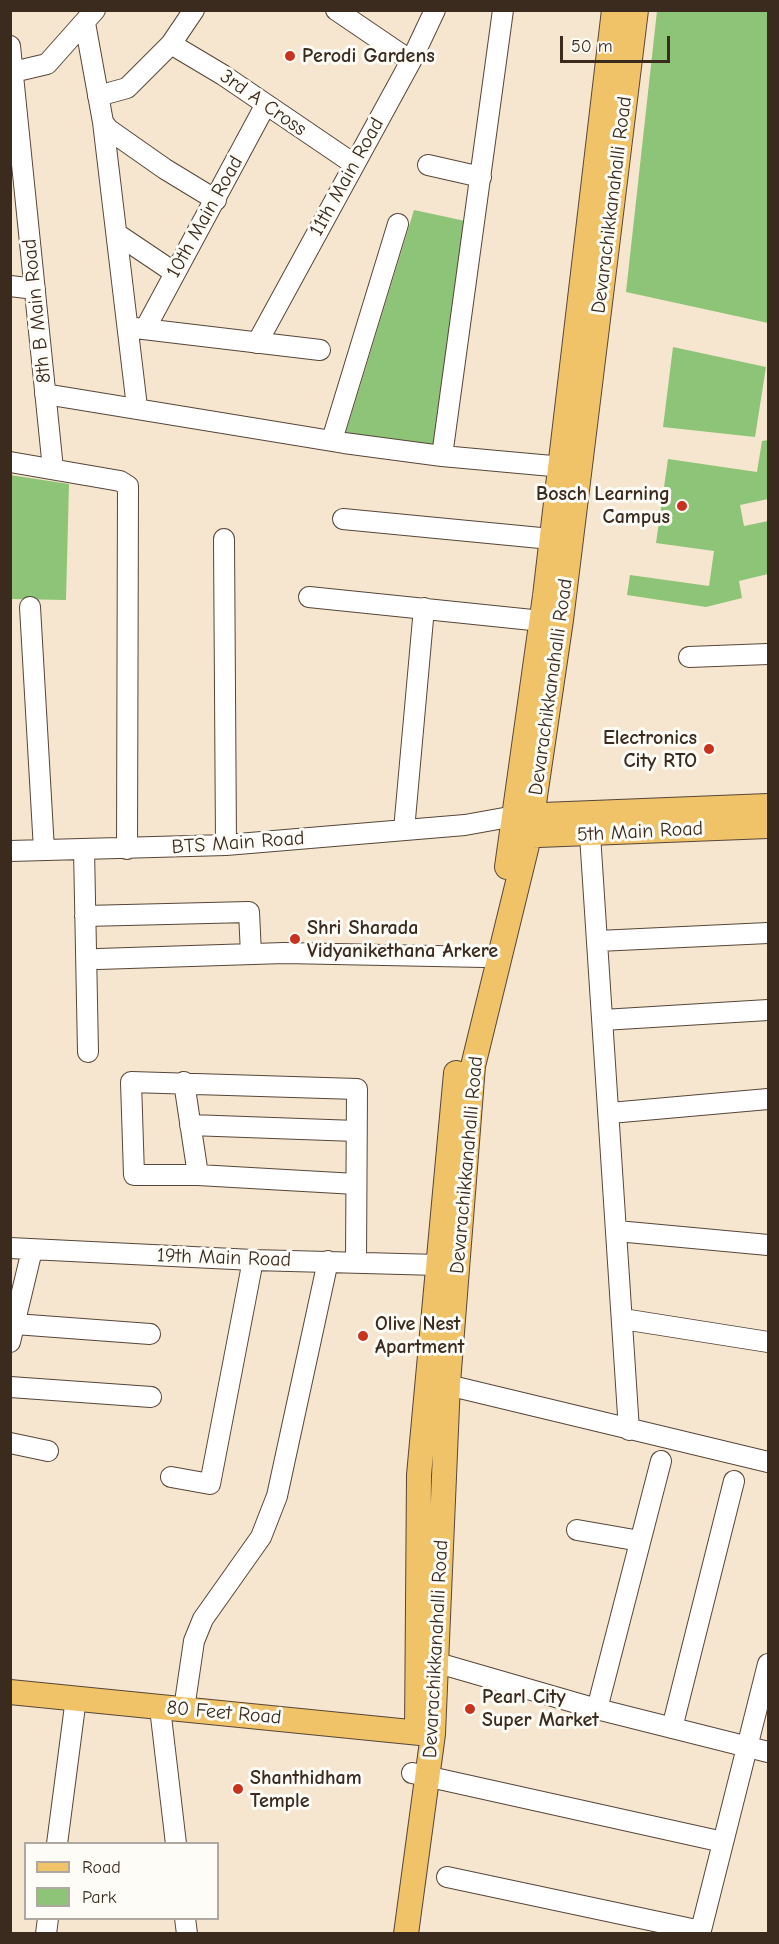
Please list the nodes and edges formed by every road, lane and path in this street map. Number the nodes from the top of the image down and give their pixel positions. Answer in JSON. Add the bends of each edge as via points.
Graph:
{"nodes":[{"id":1,"x":194,"y":10,"type":"edge"},
{"id":2,"x":336,"y":10,"type":"edge"},
{"id":3,"x":435,"y":10,"type":"edge"},
{"id":4,"x":503,"y":10,"type":"edge"},
{"id":5,"x":614,"y":10,"type":"edge"},
{"id":6,"x":636,"y":10,"type":"edge"},
{"id":7,"x":90,"y":17,"type":"edge"},
{"id":8,"x":171,"y":44,"type":"junction"},
{"id":9,"x":10,"y":46,"type":"edge"},
{"id":10,"x":411,"y":61,"type":"junction"},
{"id":11,"x":13,"y":72,"type":"junction"},
{"id":12,"x":98,"y":96,"type":"junction"},
{"id":13,"x":265,"y":106,"type":"junction"},
{"id":14,"x":103,"y":122,"type":"junction"},
{"id":15,"x":354,"y":164,"type":"junction"},
{"id":16,"x":428,"y":165,"type":"dead end"},
{"id":17,"x":481,"y":177,"type":"junction"},
{"id":18,"x":17,"y":183,"type":"edge"},
{"id":19,"x":216,"y":200,"type":"junction"},
{"id":20,"x":398,"y":224,"type":"dead end"},
{"id":21,"x":117,"y":234,"type":"junction"},
{"id":22,"x":175,"y":273,"type":"junction"},
{"id":23,"x":10,"y":285,"type":"edge"},
{"id":24,"x":35,"y":289,"type":"junction"},
{"id":25,"x":136,"y":328,"type":"junction"},
{"id":26,"x":257,"y":343,"type":"junction"},
{"id":27,"x":320,"y":350,"type":"dead end"},
{"id":28,"x":45,"y":394,"type":"junction"},
{"id":29,"x":137,"y":407,"type":"junction"},
{"id":30,"x":332,"y":441,"type":"junction"},
{"id":31,"x":442,"y":456,"type":"junction"},
{"id":32,"x":10,"y":462,"type":"edge"},
{"id":33,"x":569,"y":468,"type":"junction"},
{"id":34,"x":53,"y":469,"type":"junction"},
{"id":35,"x":343,"y":519,"type":"dead end"},
{"id":36,"x":224,"y":539,"type":"dead end"},
{"id":37,"x":551,"y":539,"type":"junction"},
{"id":38,"x":309,"y":597,"type":"dead end"},
{"id":39,"x":30,"y":607,"type":"dead end"},
{"id":40,"x":424,"y":608,"type":"junction"},
{"id":41,"x":542,"y":621,"type":"junction"},
{"id":42,"x":768,"y":654,"type":"edge"},
{"id":43,"x":688,"y":657,"type":"dead end"},
{"id":44,"x":768,"y":806,"type":"edge"},
{"id":45,"x":522,"y":826,"type":"junction"},
{"id":46,"x":768,"y":826,"type":"edge"},
{"id":47,"x":404,"y":830,"type":"junction"},
{"id":48,"x":590,"y":835,"type":"junction"},
{"id":49,"x":226,"y":845,"type":"junction"},
{"id":50,"x":84,"y":849,"type":"junction"},
{"id":51,"x":127,"y":849,"type":"junction"},
{"id":52,"x":10,"y":850,"type":"edge"},
{"id":53,"x":44,"y":850,"type":"junction"},
{"id":54,"x":85,"y":916,"type":"junction"},
{"id":55,"x":768,"y":933,"type":"edge"},
{"id":56,"x":598,"y":941,"type":"junction"},
{"id":57,"x":251,"y":954,"type":"junction"},
{"id":58,"x":484,"y":957,"type":"junction"},
{"id":59,"x":98,"y":959,"type":"dead end"},
{"id":60,"x":768,"y":1010,"type":"edge"},
{"id":61,"x":603,"y":1020,"type":"junction"},
{"id":62,"x":88,"y":1052,"type":"dead end"},
{"id":63,"x":184,"y":1082,"type":"junction"},
{"id":64,"x":768,"y":1099,"type":"edge"},
{"id":65,"x":610,"y":1113,"type":"junction"},
{"id":66,"x":190,"y":1125,"type":"junction"},
{"id":67,"x":357,"y":1131,"type":"junction"},
{"id":68,"x":198,"y":1175,"type":"junction"},
{"id":69,"x":356,"y":1184,"type":"junction"},
{"id":70,"x":617,"y":1231,"type":"junction"},
{"id":71,"x":768,"y":1245,"type":"edge"},
{"id":72,"x":10,"y":1248,"type":"edge"},
{"id":73,"x":32,"y":1251,"type":"junction"},
{"id":74,"x":253,"y":1260,"type":"junction"},
{"id":75,"x":328,"y":1261,"type":"junction"},
{"id":76,"x":356,"y":1261,"type":"junction"},
{"id":77,"x":438,"y":1265,"type":"junction"},
{"id":78,"x":623,"y":1319,"type":"junction"},
{"id":79,"x":13,"y":1333,"type":"edge"},
{"id":80,"x":150,"y":1334,"type":"dead end"},
{"id":81,"x":768,"y":1342,"type":"edge"},
{"id":82,"x":439,"y":1382,"type":"junction"},
{"id":83,"x":10,"y":1387,"type":"edge"},
{"id":84,"x":151,"y":1397,"type":"dead end"},
{"id":85,"x":629,"y":1430,"type":"junction"},
{"id":86,"x":10,"y":1443,"type":"edge"},
{"id":87,"x":48,"y":1451,"type":"dead end"},
{"id":88,"x":661,"y":1461,"type":"dead end"},
{"id":89,"x":768,"y":1462,"type":"edge"},
{"id":90,"x":171,"y":1477,"type":"dead end"},
{"id":91,"x":734,"y":1481,"type":"dead end"},
{"id":92,"x":577,"y":1530,"type":"dead end"},
{"id":93,"x":640,"y":1541,"type":"junction"},
{"id":94,"x":428,"y":1660,"type":"junction"},
{"id":95,"x":768,"y":1664,"type":"edge"},
{"id":96,"x":10,"y":1692,"type":"edge"},
{"id":97,"x":76,"y":1698,"type":"junction"},
{"id":98,"x":160,"y":1708,"type":"junction"},
{"id":99,"x":184,"y":1709,"type":"junction"},
{"id":100,"x":597,"y":1709,"type":"junction"},
{"id":101,"x":672,"y":1728,"type":"junction"},
{"id":102,"x":424,"y":1741,"type":"junction"},
{"id":103,"x":748,"y":1747,"type":"junction"},
{"id":104,"x":768,"y":1752,"type":"edge"},
{"id":105,"x":420,"y":1774,"type":"junction"},
{"id":106,"x":57,"y":1842,"type":"edge"},
{"id":107,"x":176,"y":1842,"type":"edge"},
{"id":108,"x":723,"y":1842,"type":"junction"},
{"id":109,"x":447,"y":1877,"type":"dead end"},
{"id":110,"x":402,"y":1905,"type":"junction"},
{"id":111,"x":701,"y":1932,"type":"edge"},
{"id":112,"x":390,"y":1934,"type":"edge"},
{"id":113,"x":406,"y":1934,"type":"edge"}],
"edges":[{"from":1,"to":8,"type":"street"},
{"from":2,"to":10,"type":"street"},
{"from":3,"to":10,"type":"street","name":"11th Main Road"},
{"from":4,"to":17,"type":"street"},
{"from":5,"to":33,"type":"main road","name":"Devarachikkanahalli Road"},
{"from":6,"to":33,"type":"main road","name":"Devarachikkanahalli Road"},
{"from":7,"to":11,"type":"street","via":[[47,64]]},
{"from":7,"to":12,"type":"street"},
{"from":8,"to":12,"type":"street","via":[[127,88]]},
{"from":8,"to":13,"type":"street","name":"3rd A Cross"},
{"from":9,"to":11,"type":"street","name":"8th B Main Road"},
{"from":10,"to":15,"type":"street","name":"11th Main Road"},
{"from":11,"to":18,"type":"street","name":"8th B Main Road"},
{"from":12,"to":14,"type":"street"},
{"from":13,"to":15,"type":"street","name":"3rd A Cross"},
{"from":13,"to":19,"type":"street","name":"10th Main Road"},
{"from":14,"to":19,"type":"street","via":[[165,170]]},
{"from":14,"to":21,"type":"street"},
{"from":15,"to":26,"type":"street","name":"11th Main Road"},
{"from":16,"to":17,"type":"street"},
{"from":17,"to":31,"type":"street"},
{"from":18,"to":24,"type":"street","name":"8th B Main Road"},
{"from":19,"to":22,"type":"street","name":"10th Main Road"},
{"from":20,"to":30,"type":"street"},
{"from":21,"to":22,"type":"street"},
{"from":21,"to":25,"type":"street"},
{"from":22,"to":25,"type":"street","name":"10th Main Road"},
{"from":23,"to":24,"type":"street"},
{"from":24,"to":28,"type":"street","name":"8th B Main Road"},
{"from":25,"to":26,"type":"street"},
{"from":25,"to":29,"type":"street"},
{"from":26,"to":27,"type":"street"},
{"from":28,"to":29,"type":"street"},
{"from":28,"to":34,"type":"street","name":"8th B Main Road"},
{"from":29,"to":30,"type":"street"},
{"from":30,"to":31,"type":"street"},
{"from":31,"to":33,"type":"street"},
{"from":32,"to":34,"type":"street"},
{"from":33,"to":37,"type":"main road","name":"Devarachikkanahalli Road"},
{"from":33,"to":45,"type":"main road","name":"Devarachikkanahalli Road","via":[[561,620]]},
{"from":34,"to":51,"type":"street","via":[[126,483],[129,492]]},
{"from":35,"to":37,"type":"street"},
{"from":36,"to":49,"type":"street"},
{"from":37,"to":41,"type":"main road","name":"Devarachikkanahalli Road"},
{"from":38,"to":40,"type":"street"},
{"from":39,"to":53,"type":"street"},
{"from":40,"to":41,"type":"street"},
{"from":40,"to":47,"type":"street"},
{"from":41,"to":45,"type":"main road","name":"Devarachikkanahalli Road"},
{"from":42,"to":43,"type":"street"},
{"from":44,"to":45,"type":"main road","name":"5th Main Road"},
{"from":45,"to":47,"type":"street","name":"BTS Main Road"},
{"from":45,"to":48,"type":"main road","name":"5th Main Road"},
{"from":45,"to":58,"type":"main road","name":"Devarachikkanahalli Road"},
{"from":45,"to":82,"type":"main road","name":"Devarachikkanahalli Road","via":[[473,1066]]},
{"from":46,"to":48,"type":"main road","name":"5th Main Road"},
{"from":47,"to":49,"type":"street","name":"BTS Main Road"},
{"from":48,"to":56,"type":"street"},
{"from":49,"to":51,"type":"street","name":"BTS Main Road"},
{"from":50,"to":51,"type":"street","name":"BTS Main Road"},
{"from":50,"to":53,"type":"street","name":"BTS Main Road"},
{"from":50,"to":54,"type":"street"},
{"from":52,"to":53,"type":"street","name":"BTS Main Road"},
{"from":54,"to":57,"type":"street","via":[[249,912]]},
{"from":54,"to":62,"type":"street"},
{"from":55,"to":56,"type":"street"},
{"from":56,"to":61,"type":"street"},
{"from":57,"to":58,"type":"street"},
{"from":57,"to":59,"type":"street"},
{"from":58,"to":77,"type":"main road","name":"Devarachikkanahalli Road","via":[[458,1060]]},
{"from":60,"to":61,"type":"street"},
{"from":61,"to":65,"type":"street"},
{"from":63,"to":66,"type":"street"},
{"from":63,"to":67,"type":"street","via":[[357,1089]]},
{"from":63,"to":68,"type":"street","via":[[131,1082],[134,1175]]},
{"from":64,"to":65,"type":"street"},
{"from":65,"to":70,"type":"street"},
{"from":66,"to":67,"type":"street"},
{"from":66,"to":68,"type":"street"},
{"from":67,"to":69,"type":"street"},
{"from":68,"to":69,"type":"street"},
{"from":69,"to":76,"type":"street"},
{"from":70,"to":71,"type":"street"},
{"from":70,"to":78,"type":"street"},
{"from":72,"to":73,"type":"street","name":"19th Main Road"},
{"from":73,"to":74,"type":"street","name":"19th Main Road"},
{"from":73,"to":79,"type":"street"},
{"from":74,"to":75,"type":"street","name":"19th Main Road"},
{"from":74,"to":90,"type":"street","via":[[210,1484]]},
{"from":75,"to":76,"type":"street","name":"19th Main Road"},
{"from":75,"to":99,"type":"street","via":[[277,1496],[261,1537],[203,1619],[194,1641]]},
{"from":76,"to":77,"type":"street","name":"19th Main Road"},
{"from":77,"to":82,"type":"main road","name":"Devarachikkanahalli Road"},
{"from":78,"to":81,"type":"street"},
{"from":78,"to":85,"type":"street"},
{"from":79,"to":80,"type":"street"},
{"from":82,"to":85,"type":"street"},
{"from":82,"to":94,"type":"main road","name":"Devarachikkanahalli Road"},
{"from":83,"to":84,"type":"street"},
{"from":85,"to":89,"type":"street"},
{"from":86,"to":87,"type":"street"},
{"from":88,"to":93,"type":"street"},
{"from":91,"to":101,"type":"street"},
{"from":92,"to":93,"type":"street"},
{"from":93,"to":100,"type":"street"},
{"from":94,"to":100,"type":"street"},
{"from":94,"to":102,"type":"main road","name":"Devarachikkanahalli Road"},
{"from":95,"to":103,"type":"street"},
{"from":96,"to":97,"type":"main road","name":"80 Feet Road"},
{"from":97,"to":98,"type":"main road","name":"80 Feet Road"},
{"from":97,"to":106,"type":"street"},
{"from":98,"to":99,"type":"main road","name":"80 Feet Road"},
{"from":98,"to":107,"type":"street"},
{"from":99,"to":102,"type":"main road","name":"80 Feet Road","via":[[317,1721],[329,1735]]},
{"from":100,"to":101,"type":"street"},
{"from":101,"to":103,"type":"street"},
{"from":102,"to":105,"type":"main road","name":"Devarachikkanahalli Road"},
{"from":103,"to":104,"type":"street"},
{"from":103,"to":108,"type":"street"},
{"from":105,"to":108,"type":"street"},
{"from":105,"to":110,"type":"main road","name":"Devarachikkanahalli Road"},
{"from":108,"to":111,"type":"street"},
{"from":109,"to":111,"type":"street"},
{"from":110,"to":112,"type":"main road","name":"Devarachikkanahalli Road"},
{"from":110,"to":113,"type":"main road","name":"Devarachikkanahalli Road"}]}
